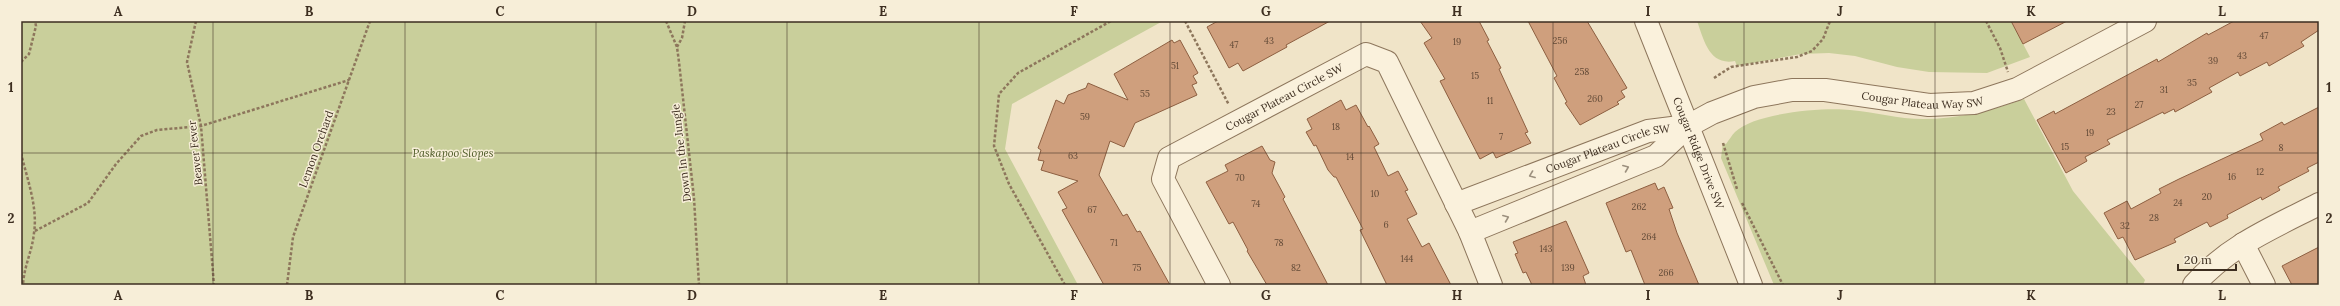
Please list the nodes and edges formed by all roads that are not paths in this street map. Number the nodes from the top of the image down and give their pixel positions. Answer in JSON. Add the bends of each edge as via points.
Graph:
{"nodes":[{"id":1,"x":1646,"y":21,"type":"edge"},
{"id":2,"x":2145,"y":21,"type":"edge"},
{"id":3,"x":1688,"y":126,"type":"junction"},
{"id":4,"x":1456,"y":204,"type":"junction"},
{"id":5,"x":2319,"y":204,"type":"edge"},
{"id":6,"x":1470,"y":232,"type":"junction"},
{"id":7,"x":2243,"y":244,"type":"junction"},
{"id":8,"x":1219,"y":285,"type":"edge"},
{"id":9,"x":1491,"y":285,"type":"edge"},
{"id":10,"x":1751,"y":285,"type":"edge"},
{"id":11,"x":2194,"y":285,"type":"edge"},
{"id":12,"x":2264,"y":285,"type":"edge"}],
"edges":[{"from":1,"to":3,"type":"street","name":"Cougar Ridge Drive SW"},
{"from":2,"to":3,"type":"street","name":"Cougar Plateau Way SW","via":[[2017,89],[1974,103],[1929,105],[1825,90],[1792,90],[1754,97],[1712,113]]},
{"from":3,"to":4,"type":"street","name":"Cougar Plateau Circle SW","one_way":true,"via":[[1648,131]]},
{"from":6,"to":3,"type":"street","name":"Cougar Plateau Circle SW","one_way":true,"via":[[1656,156]]},
{"from":3,"to":10,"type":"street","name":"Cougar Ridge Drive SW"},
{"from":4,"to":6,"type":"street","name":"Cougar Plateau Circle SW"},
{"from":4,"to":8,"type":"street","name":"Cougar Plateau Circle SW","via":[[1387,62],[1366,54],[1169,158],[1163,179]]},
{"from":5,"to":7,"type":"street"},
{"from":6,"to":9,"type":"street","name":"Cougar Plateau Circle SW"},
{"from":7,"to":11,"type":"street","via":[[2234,248]]},
{"from":7,"to":12,"type":"street"}]}
